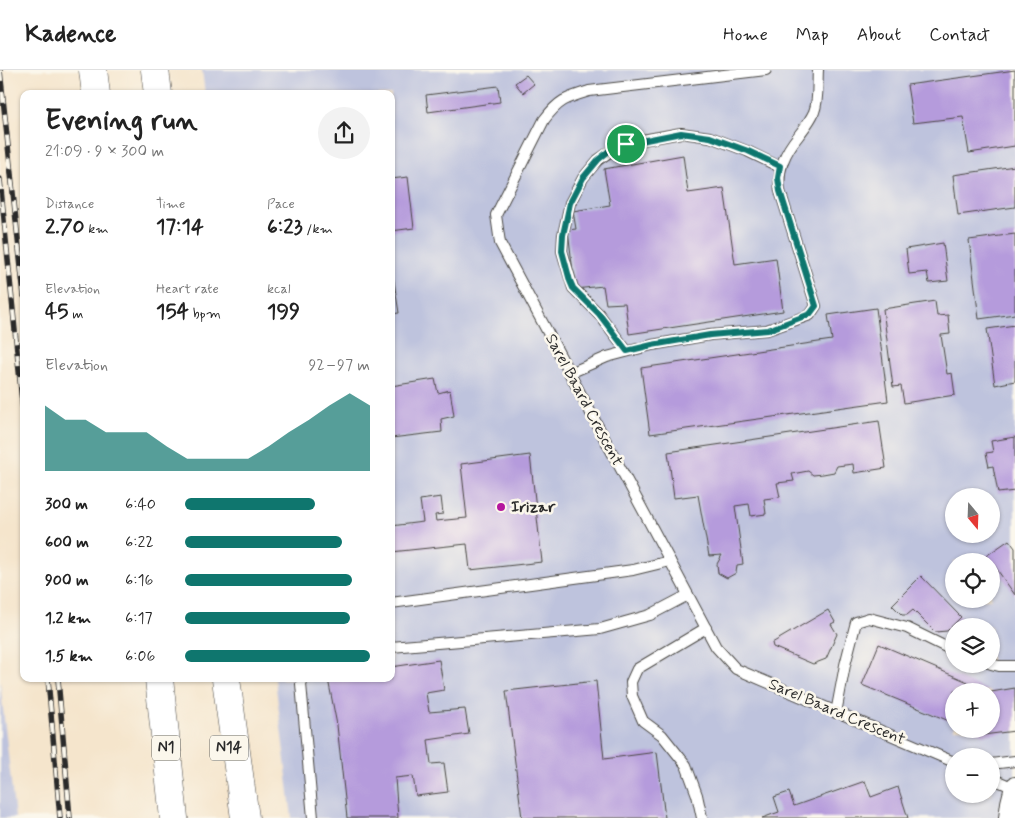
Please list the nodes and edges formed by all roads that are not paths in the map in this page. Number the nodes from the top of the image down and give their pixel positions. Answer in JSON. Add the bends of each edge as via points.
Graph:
{"nodes":[{"id":1,"x":93,"y":70,"type":"edge"},
{"id":2,"x":155,"y":70,"type":"edge"},
{"id":3,"x":766,"y":70,"type":"edge"},
{"id":4,"x":818,"y":70,"type":"edge"},
{"id":5,"x":96,"y":90,"type":"edge"},
{"id":6,"x":158,"y":90,"type":"edge"},
{"id":7,"x":780,"y":166,"type":"junction"},
{"id":8,"x":627,"y":351,"type":"junction"},
{"id":9,"x":570,"y":373,"type":"junction"},
{"id":10,"x":670,"y":561,"type":"junction"},
{"id":11,"x":688,"y":595,"type":"junction"},
{"id":12,"x":395,"y":602,"type":"edge"},
{"id":13,"x":706,"y":628,"type":"junction"},
{"id":14,"x":395,"y":647,"type":"edge"},
{"id":15,"x":945,"y":647,"type":"edge"},
{"id":16,"x":1000,"y":666,"type":"edge"},
{"id":17,"x":1015,"y":666,"type":"edge"},
{"id":18,"x":159,"y":682,"type":"edge"},
{"id":19,"x":224,"y":682,"type":"edge"},
{"id":20,"x":224,"y":682,"type":"edge"},
{"id":21,"x":302,"y":682,"type":"edge"},
{"id":22,"x":836,"y":713,"type":"junction"},
{"id":23,"x":945,"y":758,"type":"edge"},
{"id":24,"x":1015,"y":761,"type":"edge"},
{"id":25,"x":1000,"y":763,"type":"edge"},
{"id":26,"x":1000,"y":782,"type":"edge"},
{"id":27,"x":1015,"y":788,"type":"edge"},
{"id":28,"x":174,"y":818,"type":"edge"},
{"id":29,"x":236,"y":818,"type":"edge"},
{"id":30,"x":245,"y":818,"type":"edge"},
{"id":31,"x":313,"y":818,"type":"edge"},
{"id":32,"x":702,"y":818,"type":"edge"},
{"id":33,"x":1009,"y":818,"type":"edge"}],
"edges":[{"from":1,"to":5,"type":"highway"},
{"from":2,"to":6,"type":"highway"},
{"from":3,"to":9,"type":"lane","name":"Sarel Baard Crescent","via":[[589,91],[563,99],[551,109],[496,215],[500,243]]},
{"from":4,"to":7,"type":"lane","via":[[815,110]]},
{"from":7,"to":8,"type":"lane","via":[[780,191],[816,306],[810,314],[768,330],[710,335]]},
{"from":7,"to":8,"type":"lane","via":[[710,137],[681,133],[610,150],[583,178],[570,203],[562,251],[573,288],[599,314]]},
{"from":8,"to":9,"type":"lane"},
{"from":9,"to":10,"type":"lane","name":"Sarel Baard Crescent"},
{"from":10,"to":11,"type":"lane","name":"Sarel Baard Crescent"},
{"from":10,"to":12,"type":"lane","via":[[633,570]]},
{"from":11,"to":13,"type":"lane","name":"Sarel Baard Crescent"},
{"from":11,"to":14,"type":"lane","via":[[650,615],[600,629]]},
{"from":13,"to":22,"type":"lane","name":"Sarel Baard Crescent","via":[[716,648],[736,668]]},
{"from":13,"to":32,"type":"lane","via":[[637,669],[631,682],[632,696],[643,721],[662,735],[686,765],[698,795]]},
{"from":15,"to":22,"type":"lane","via":[[907,628],[869,618],[856,622]]},
{"from":16,"to":17,"type":"lane"},
{"from":18,"to":28,"type":"highway","number":"N1"},
{"from":19,"to":29,"type":"highway","number":"N14"},
{"from":20,"to":30,"type":"highway"},
{"from":21,"to":31,"type":"lane"},
{"from":22,"to":23,"type":"lane","name":"Sarel Baard Crescent"},
{"from":24,"to":25,"type":"lane"},
{"from":26,"to":27,"type":"lane"},
{"from":27,"to":33,"type":"street"}]}
